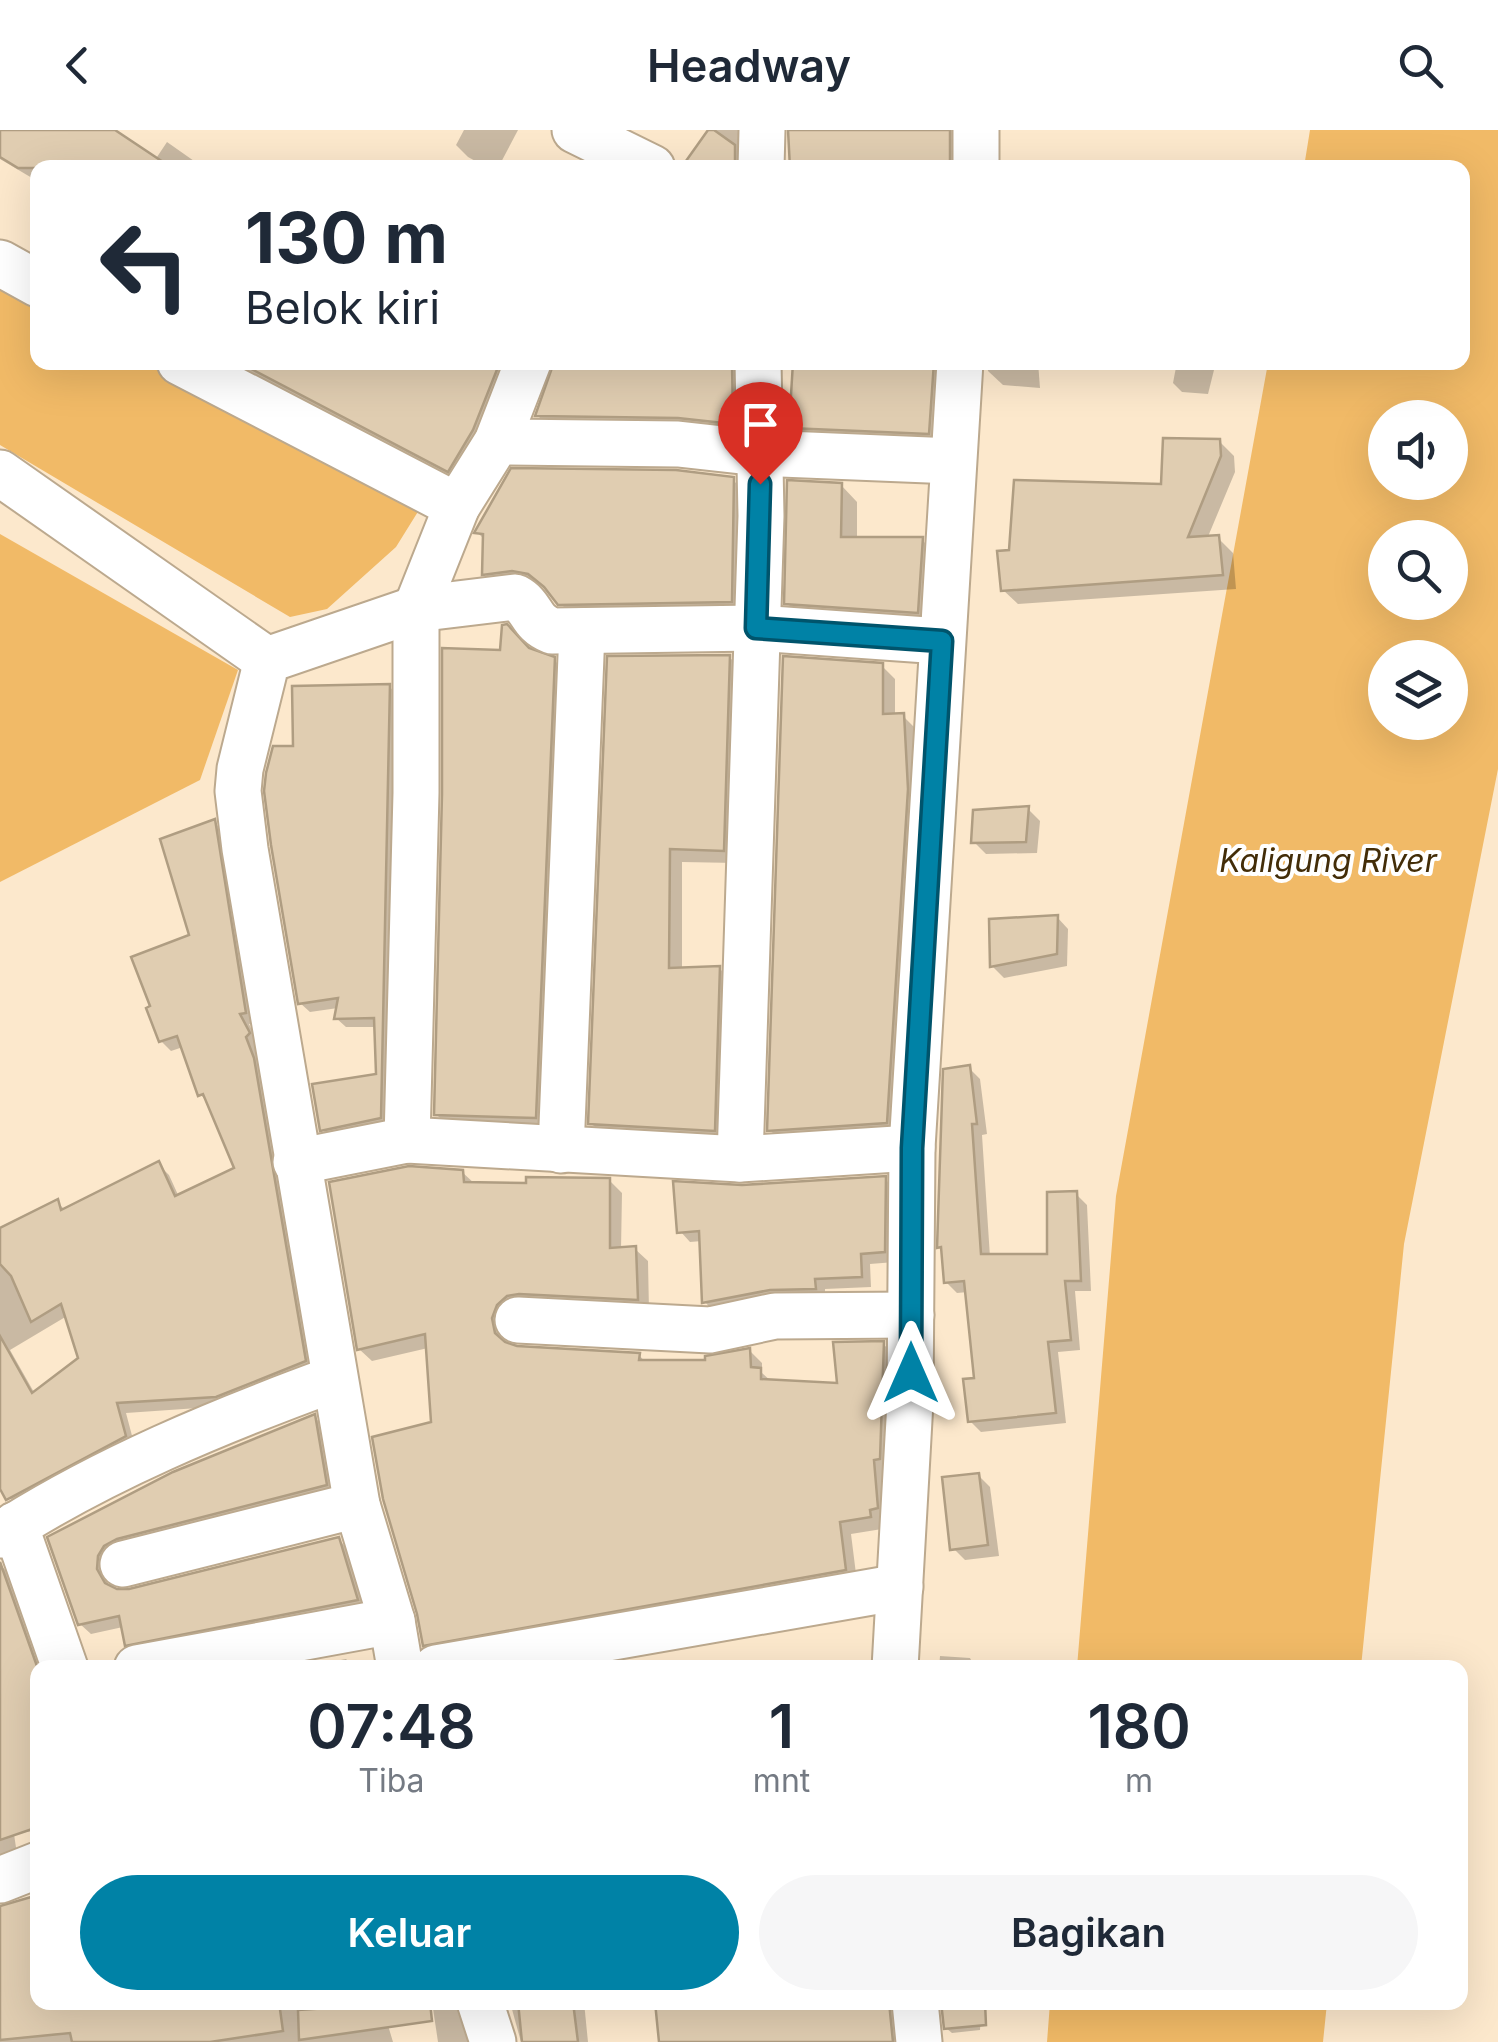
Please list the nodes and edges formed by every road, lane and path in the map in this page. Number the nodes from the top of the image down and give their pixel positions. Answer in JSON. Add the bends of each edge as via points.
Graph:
{"nodes":[{"id":1,"x":575,"y":130,"type":"edge"},
{"id":2,"x":762,"y":130,"type":"edge"},
{"id":3,"x":976,"y":130,"type":"edge"},
{"id":4,"x":636,"y":160,"type":"edge"},
{"id":5,"x":761,"y":160,"type":"edge"},
{"id":6,"x":976,"y":160,"type":"edge"},
{"id":7,"x":0,"y":263,"type":"edge"},
{"id":8,"x":30,"y":280,"type":"edge"},
{"id":9,"x":195,"y":370,"type":"edge"},
{"id":10,"x":525,"y":370,"type":"edge"},
{"id":11,"x":758,"y":370,"type":"edge"},
{"id":12,"x":959,"y":370,"type":"edge"},
{"id":13,"x":497,"y":442,"type":"junction"},
{"id":14,"x":759,"y":453,"type":"junction"},
{"id":15,"x":953,"y":462,"type":"junction"},
{"id":16,"x":0,"y":473,"type":"edge"},
{"id":17,"x":457,"y":506,"type":"junction"},
{"id":18,"x":416,"y":609,"type":"junction"},
{"id":19,"x":756,"y":628,"type":"junction"},
{"id":20,"x":582,"y":631,"type":"junction"},
{"id":21,"x":942,"y":641,"type":"junction"},
{"id":22,"x":268,"y":660,"type":"junction"},
{"id":23,"x":407,"y":1140,"type":"junction"},
{"id":24,"x":912,"y":1148,"type":"junction"},
{"id":25,"x":561,"y":1150,"type":"junction"},
{"id":26,"x":740,"y":1160,"type":"junction"},
{"id":27,"x":296,"y":1162,"type":"junction"},
{"id":28,"x":911,"y":1315,"type":"junction"},
{"id":29,"x":518,"y":1320,"type":"dead end"},
{"id":30,"x":334,"y":1379,"type":"junction"},
{"id":31,"x":357,"y":1505,"type":"junction"},
{"id":32,"x":8,"y":1530,"type":"edge"},
{"id":33,"x":124,"y":1564,"type":"dead end"},
{"id":34,"x":900,"y":1587,"type":"junction"},
{"id":35,"x":392,"y":1621,"type":"junction"},
{"id":36,"x":62,"y":1660,"type":"edge"},
{"id":37,"x":180,"y":1660,"type":"edge"},
{"id":38,"x":399,"y":1660,"type":"edge"},
{"id":39,"x":482,"y":1660,"type":"edge"},
{"id":40,"x":895,"y":1660,"type":"edge"},
{"id":41,"x":30,"y":1867,"type":"edge"},
{"id":42,"x":0,"y":1880,"type":"edge"},
{"id":43,"x":482,"y":2010,"type":"edge"},
{"id":44,"x":916,"y":2010,"type":"edge"},
{"id":45,"x":492,"y":2042,"type":"edge"},
{"id":46,"x":919,"y":2042,"type":"edge"}],
"edges":[{"from":1,"to":4,"type":"street"},
{"from":2,"to":5,"type":"street"},
{"from":3,"to":6,"type":"street"},
{"from":7,"to":8,"type":"street"},
{"from":9,"to":17,"type":"street"},
{"from":10,"to":13,"type":"street"},
{"from":11,"to":14,"type":"street"},
{"from":12,"to":15,"type":"street"},
{"from":13,"to":14,"type":"street","via":[[678,444]]},
{"from":13,"to":17,"type":"street"},
{"from":14,"to":15,"type":"street"},
{"from":14,"to":19,"type":"street"},
{"from":15,"to":21,"type":"street"},
{"from":16,"to":22,"type":"street"},
{"from":17,"to":18,"type":"street"},
{"from":18,"to":20,"type":"street","via":[[515,597],[538,626]]},
{"from":18,"to":22,"type":"street"},
{"from":18,"to":23,"type":"street"},
{"from":19,"to":20,"type":"street"},
{"from":19,"to":21,"type":"street"},
{"from":19,"to":26,"type":"street"},
{"from":20,"to":25,"type":"street"},
{"from":21,"to":24,"type":"street"},
{"from":22,"to":27,"type":"street","via":[[238,791]]},
{"from":23,"to":25,"type":"street"},
{"from":23,"to":27,"type":"street"},
{"from":24,"to":26,"type":"street"},
{"from":24,"to":28,"type":"street"},
{"from":25,"to":26,"type":"street"},
{"from":27,"to":30,"type":"street"},
{"from":28,"to":29,"type":"street","via":[[775,1316],[710,1330]]},
{"from":28,"to":34,"type":"street"},
{"from":30,"to":31,"type":"street"},
{"from":30,"to":32,"type":"street","via":[[238,1414]]},
{"from":31,"to":33,"type":"street"},
{"from":31,"to":35,"type":"street"},
{"from":32,"to":36,"type":"street"},
{"from":34,"to":39,"type":"street"},
{"from":34,"to":40,"type":"street"},
{"from":35,"to":37,"type":"street"},
{"from":35,"to":38,"type":"street"},
{"from":41,"to":42,"type":"street"},
{"from":43,"to":45,"type":"street"},
{"from":44,"to":46,"type":"street"}]}
